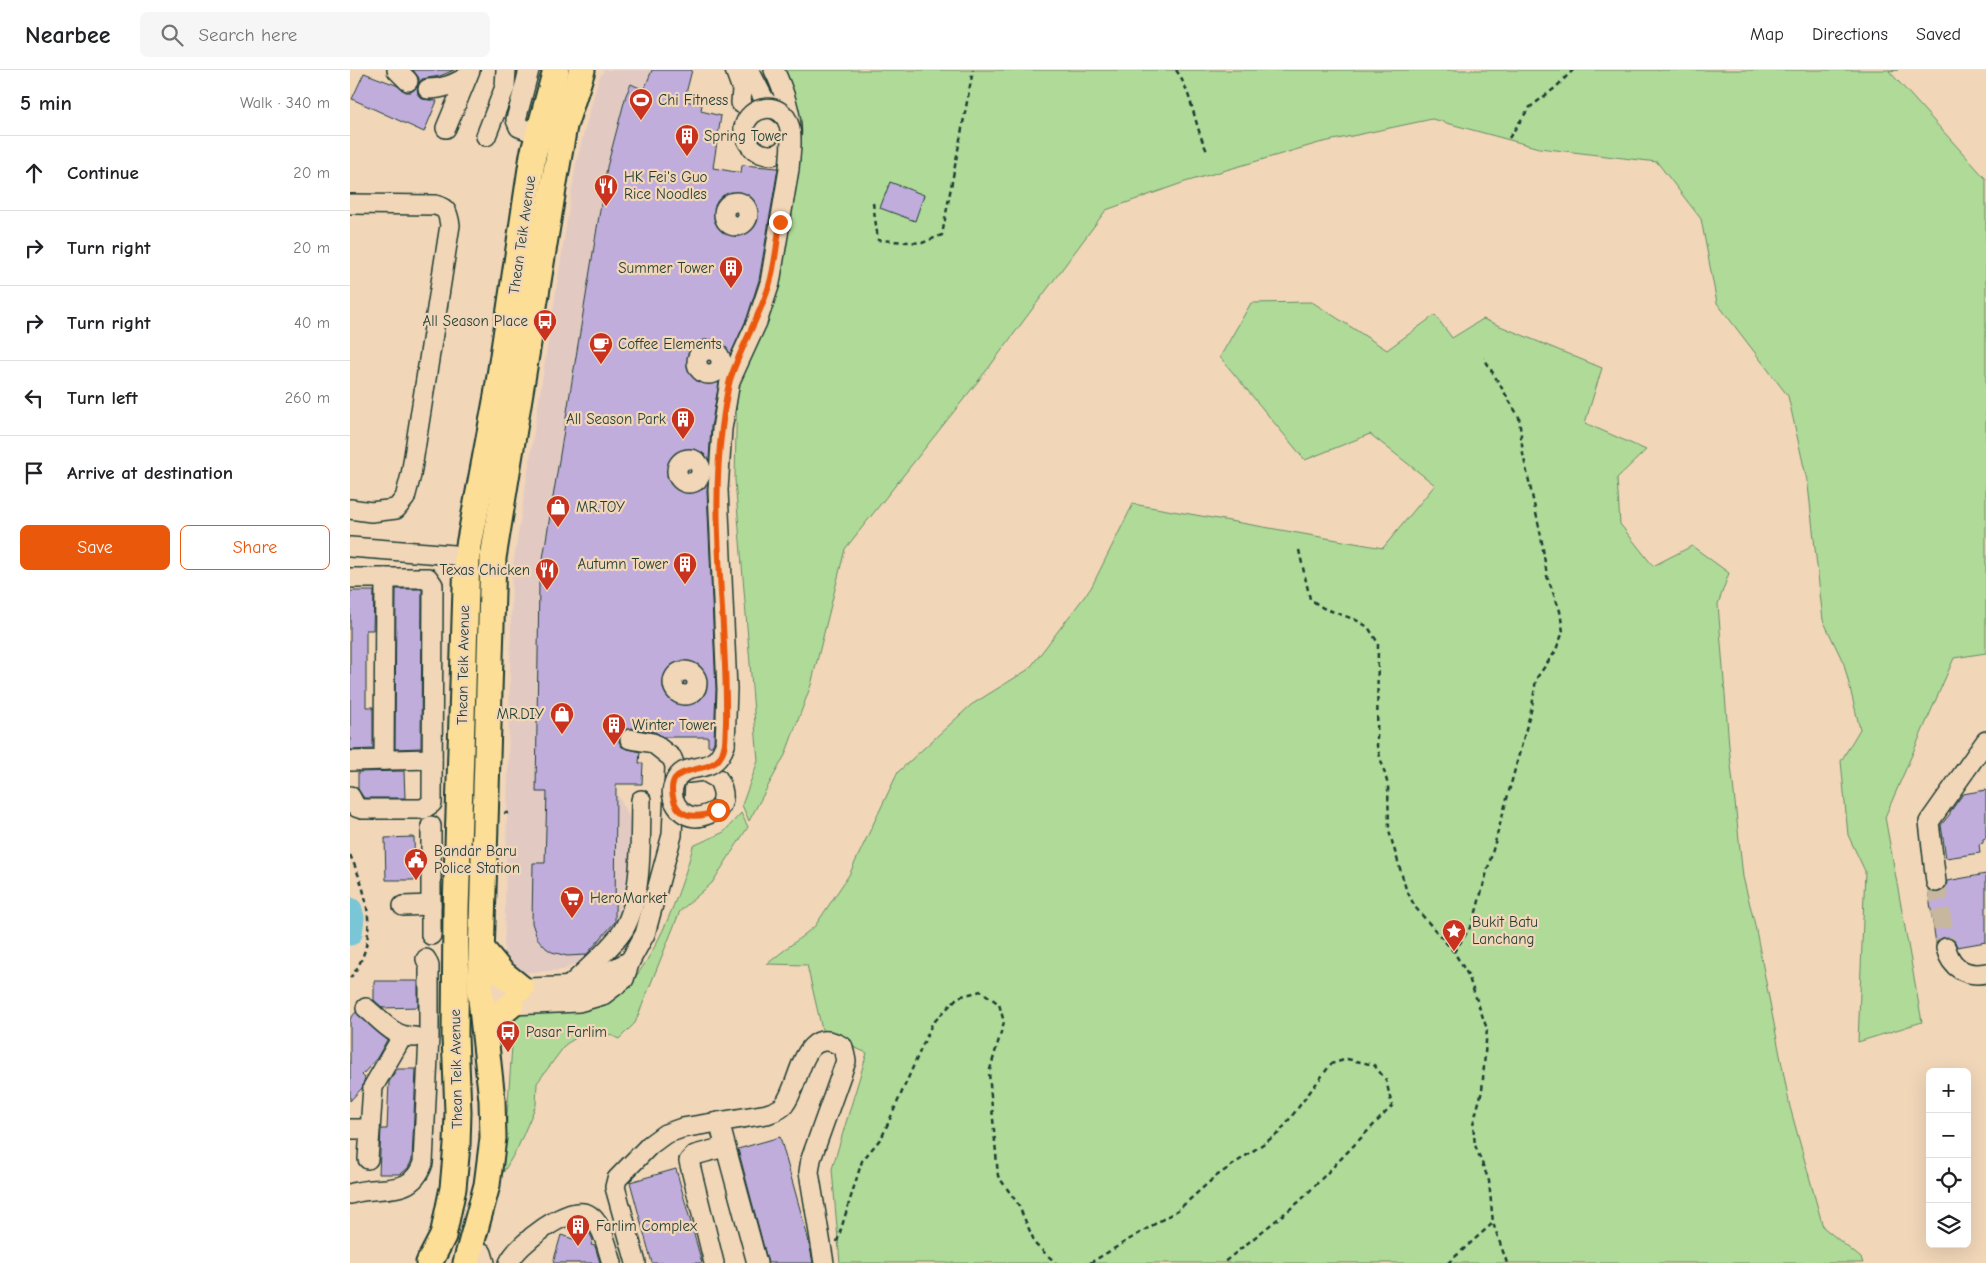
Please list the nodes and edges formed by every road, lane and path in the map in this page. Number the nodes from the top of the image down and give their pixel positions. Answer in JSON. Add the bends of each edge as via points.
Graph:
{"nodes":[{"id":1,"x":506,"y":70,"type":"edge"},
{"id":2,"x":529,"y":70,"type":"edge"},
{"id":3,"x":556,"y":70,"type":"edge"},
{"id":4,"x":582,"y":70,"type":"edge"},
{"id":5,"x":735,"y":70,"type":"edge"},
{"id":6,"x":749,"y":70,"type":"edge"},
{"id":7,"x":774,"y":70,"type":"edge"},
{"id":8,"x":973,"y":70,"type":"edge"},
{"id":9,"x":1176,"y":70,"type":"edge"},
{"id":10,"x":1573,"y":70,"type":"edge"},
{"id":11,"x":468,"y":74,"type":"edge"},
{"id":12,"x":428,"y":89,"type":"dead end"},
{"id":13,"x":502,"y":95,"type":"junction"},
{"id":14,"x":520,"y":101,"type":"junction"},
{"id":15,"x":741,"y":102,"type":"dead end"},
{"id":16,"x":790,"y":120,"type":"junction"},
{"id":17,"x":446,"y":128,"type":"dead end"},
{"id":18,"x":537,"y":134,"type":"junction"},
{"id":19,"x":486,"y":136,"type":"dead end"},
{"id":20,"x":1509,"y":138,"type":"dead end"},
{"id":21,"x":1208,"y":154,"type":"dead end"},
{"id":22,"x":873,"y":203,"type":"dead end"},
{"id":23,"x":350,"y":204,"type":"edge"},
{"id":24,"x":748,"y":217,"type":"dead end"},
{"id":25,"x":780,"y":222,"type":"junction"},
{"id":26,"x":1484,"y":358,"type":"dead end"},
{"id":27,"x":350,"y":509,"type":"edge"},
{"id":28,"x":350,"y":547,"type":"edge"},
{"id":29,"x":376,"y":549,"type":"junction"},
{"id":30,"x":1299,"y":550,"type":"dead end"},
{"id":31,"x":467,"y":556,"type":"junction"},
{"id":32,"x":350,"y":578,"type":"edge"},
{"id":33,"x":380,"y":578,"type":"junction"},
{"id":34,"x":698,"y":682,"type":"dead end"},
{"id":35,"x":726,"y":682,"type":"junction"},
{"id":36,"x":630,"y":739,"type":"dead end"},
{"id":37,"x":1986,"y":741,"type":"edge"},
{"id":38,"x":432,"y":759,"type":"junction"},
{"id":39,"x":384,"y":760,"type":"junction"},
{"id":40,"x":350,"y":761,"type":"edge"},
{"id":41,"x":674,"y":792,"type":"junction"},
{"id":42,"x":350,"y":796,"type":"edge"},
{"id":43,"x":641,"y":800,"type":"dead end"},
{"id":44,"x":504,"y":813,"type":"dead end"},
{"id":45,"x":511,"y":814,"type":"dead end"},
{"id":46,"x":431,"y":826,"type":"dead end"},
{"id":47,"x":350,"y":855,"type":"edge"},
{"id":48,"x":431,"y":880,"type":"junction"},
{"id":49,"x":458,"y":881,"type":"junction"},
{"id":50,"x":484,"y":881,"type":"junction"},
{"id":51,"x":1936,"y":882,"type":"tunnel mouth"},
{"id":52,"x":431,"y":905,"type":"junction"},
{"id":53,"x":402,"y":906,"type":"dead end"},
{"id":54,"x":456,"y":910,"type":"junction"},
{"id":55,"x":431,"y":935,"type":"dead end"},
{"id":56,"x":1946,"y":948,"type":"tunnel mouth"},
{"id":57,"x":482,"y":950,"type":"junction"},
{"id":58,"x":1454,"y":952,"type":"junction"},
{"id":59,"x":426,"y":958,"type":"dead end"},
{"id":60,"x":630,"y":961,"type":"junction"},
{"id":61,"x":1986,"y":973,"type":"edge"},
{"id":62,"x":350,"y":978,"type":"edge"},
{"id":63,"x":567,"y":988,"type":"junction"},
{"id":64,"x":478,"y":996,"type":"junction"},
{"id":65,"x":516,"y":997,"type":"junction"},
{"id":66,"x":366,"y":1008,"type":"dead end"},
{"id":67,"x":486,"y":1035,"type":"junction"},
{"id":68,"x":429,"y":1036,"type":"junction"},
{"id":69,"x":455,"y":1036,"type":"junction"},
{"id":70,"x":402,"y":1037,"type":"junction"},
{"id":71,"x":458,"y":1112,"type":"junction"},
{"id":72,"x":719,"y":1122,"type":"junction"},
{"id":73,"x":350,"y":1129,"type":"edge"},
{"id":74,"x":370,"y":1129,"type":"junction"},
{"id":75,"x":724,"y":1147,"type":"junction"},
{"id":76,"x":368,"y":1159,"type":"dead end"},
{"id":77,"x":350,"y":1194,"type":"edge"},
{"id":78,"x":1494,"y":1223,"type":"junction"},
{"id":79,"x":837,"y":1244,"type":"dead end"},
{"id":80,"x":473,"y":1259,"type":"edge"},
{"id":81,"x":429,"y":1263,"type":"edge"},
{"id":82,"x":509,"y":1263,"type":"edge"},
{"id":83,"x":612,"y":1263,"type":"edge"},
{"id":84,"x":636,"y":1263,"type":"edge"},
{"id":85,"x":714,"y":1263,"type":"edge"},
{"id":86,"x":757,"y":1263,"type":"edge"},
{"id":87,"x":824,"y":1263,"type":"edge"},
{"id":88,"x":1056,"y":1263,"type":"edge"},
{"id":89,"x":1090,"y":1263,"type":"edge"},
{"id":90,"x":1223,"y":1263,"type":"edge"},
{"id":91,"x":1448,"y":1263,"type":"edge"},
{"id":92,"x":1507,"y":1263,"type":"edge"}],
"edges":[{"from":1,"to":13,"type":"street"},
{"from":2,"to":14,"type":"street"},
{"from":3,"to":18,"type":"main road","name":"Thean Teik Avenue"},
{"from":4,"to":50,"type":"main road","name":"Thean Teik Avenue","via":[[564,126],[493,558]]},
{"from":5,"to":15,"type":"street","via":[[742,90]]},
{"from":6,"to":16,"type":"street","via":[[765,101]]},
{"from":7,"to":16,"type":"street"},
{"from":8,"to":22,"type":"path","via":[[942,235],[922,243],[878,240]]},
{"from":9,"to":21,"type":"path"},
{"from":10,"to":20,"type":"path","via":[[1529,108]]},
{"from":11,"to":12,"type":"street","via":[[452,85]]},
{"from":11,"to":17,"type":"street"},
{"from":13,"to":14,"type":"street"},
{"from":13,"to":19,"type":"street"},
{"from":14,"to":18,"type":"street","via":[[517,124]]},
{"from":16,"to":25,"type":"street","bridge":true,"via":[[790,139],[787,145],[775,154],[759,154],[752,150],[744,136],[744,128],[745,121],[757,110],[773,108],[786,118],[790,132],[789,169]]},
{"from":18,"to":31,"type":"main road","name":"Thean Teik Avenue","via":[[498,396]]},
{"from":23,"to":27,"type":"street","via":[[421,203],[444,207],[450,225],[405,498],[396,509],[371,512]]},
{"from":24,"to":25,"type":"street"},
{"from":25,"to":35,"type":"street","via":[[770,283],[756,322],[728,369],[730,381],[722,429],[710,476]]},
{"from":26,"to":58,"type":"path","via":[[1519,417],[1547,576],[1560,611],[1563,632],[1555,652],[1536,679],[1532,708],[1473,924]]},
{"from":28,"to":29,"type":"street"},
{"from":29,"to":31,"type":"street"},
{"from":29,"to":33,"type":"street"},
{"from":30,"to":58,"type":"path","via":[[1310,599],[1368,627],[1378,643],[1377,746],[1388,784],[1389,832],[1406,889],[1415,907]]},
{"from":31,"to":49,"type":"main road","name":"Thean Teik Avenue"},
{"from":32,"to":33,"type":"street"},
{"from":33,"to":38,"type":"street","via":[[428,578],[433,585]]},
{"from":33,"to":39,"type":"street"},
{"from":34,"to":35,"type":"street"},
{"from":35,"to":41,"type":"street","bridge":true,"via":[[725,745],[717,761],[709,767],[686,770],[679,775],[672,789],[675,804],[686,815],[702,816],[718,810],[722,804],[724,795],[718,779],[704,771],[688,773]]},
{"from":36,"to":41,"type":"street","via":[[662,747],[672,758]]},
{"from":37,"to":51,"type":"street","via":[[1929,822]]},
{"from":38,"to":39,"type":"street"},
{"from":38,"to":42,"type":"street","via":[[432,803],[428,807],[362,809],[356,807]]},
{"from":39,"to":40,"type":"street"},
{"from":41,"to":60,"type":"street","via":[[672,835],[645,934]]},
{"from":43,"to":63,"type":"street","via":[[640,850],[634,899],[624,930]]},
{"from":44,"to":45,"type":"path"},
{"from":46,"to":48,"type":"street"},
{"from":47,"to":62,"type":"path","via":[[367,900],[369,926],[364,953]]},
{"from":48,"to":49,"type":"street"},
{"from":48,"to":52,"type":"street"},
{"from":49,"to":50,"type":"street"},
{"from":49,"to":54,"type":"main road","name":"Thean Teik Avenue"},
{"from":50,"to":57,"type":"main road","name":"Thean Teik Avenue"},
{"from":52,"to":53,"type":"street"},
{"from":52,"to":55,"type":"street"},
{"from":54,"to":64,"type":"main road","via":[[466,932],[466,980]]},
{"from":54,"to":69,"type":"main road","name":"Thean Teik Avenue"},
{"from":56,"to":61,"type":"street","via":[[1949,958],[1962,971]]},
{"from":57,"to":64,"type":"main road","name":"Thean Teik Avenue"},
{"from":57,"to":65,"type":"main road"},
{"from":58,"to":78,"type":"path","via":[[1468,975],[1487,1029],[1482,1091],[1474,1124],[1475,1145],[1489,1180]]},
{"from":59,"to":68,"type":"street","via":[[429,966]]},
{"from":60,"to":63,"type":"street","via":[[592,982]]},
{"from":60,"to":65,"type":"street","via":[[624,979],[603,995],[579,1002]]},
{"from":63,"to":65,"type":"street"},
{"from":64,"to":65,"type":"street"},
{"from":64,"to":67,"type":"main road","name":"Thean Teik Avenue"},
{"from":64,"to":71,"type":"main road","via":[[465,1016],[466,1066]]},
{"from":65,"to":67,"type":"main road","via":[[495,1018]]},
{"from":66,"to":70,"type":"street"},
{"from":67,"to":80,"type":"main road","name":"Thean Teik Avenue","via":[[493,1138]]},
{"from":68,"to":69,"type":"street"},
{"from":68,"to":70,"type":"street"},
{"from":68,"to":77,"type":"street","via":[[423,1163],[419,1174],[412,1182],[399,1188]]},
{"from":69,"to":71,"type":"main road","name":"Thean Teik Avenue"},
{"from":70,"to":74,"type":"street","via":[[373,1087]]},
{"from":71,"to":81,"type":"main road","name":"Thean Teik Avenue","via":[[453,1188],[443,1236]]},
{"from":72,"to":75,"type":"street"},
{"from":72,"to":84,"type":"street","via":[[665,1134],[617,1179],[615,1187]]},
{"from":72,"to":87,"type":"street","via":[[776,1111],[784,1104],[809,1049],[830,1041],[843,1047],[844,1071],[809,1167]]},
{"from":73,"to":74,"type":"street"},
{"from":74,"to":76,"type":"street"},
{"from":75,"to":85,"type":"street","via":[[695,1155],[689,1161]]},
{"from":75,"to":86,"type":"street"},
{"from":78,"to":91,"type":"path"},
{"from":78,"to":92,"type":"path"},
{"from":79,"to":88,"type":"path","via":[[862,1161],[882,1137],[932,1024],[958,997],[981,991],[998,1004],[1004,1022],[989,1073],[998,1176],[1018,1204],[1036,1245]]},
{"from":82,"to":83,"type":"street","via":[[517,1250],[533,1236],[573,1212],[588,1214],[596,1221]]},
{"from":89,"to":90,"type":"path","via":[[1178,1210],[1215,1177],[1279,1133],[1331,1064],[1347,1059],[1374,1065],[1386,1080],[1392,1106],[1300,1202]]}]}
